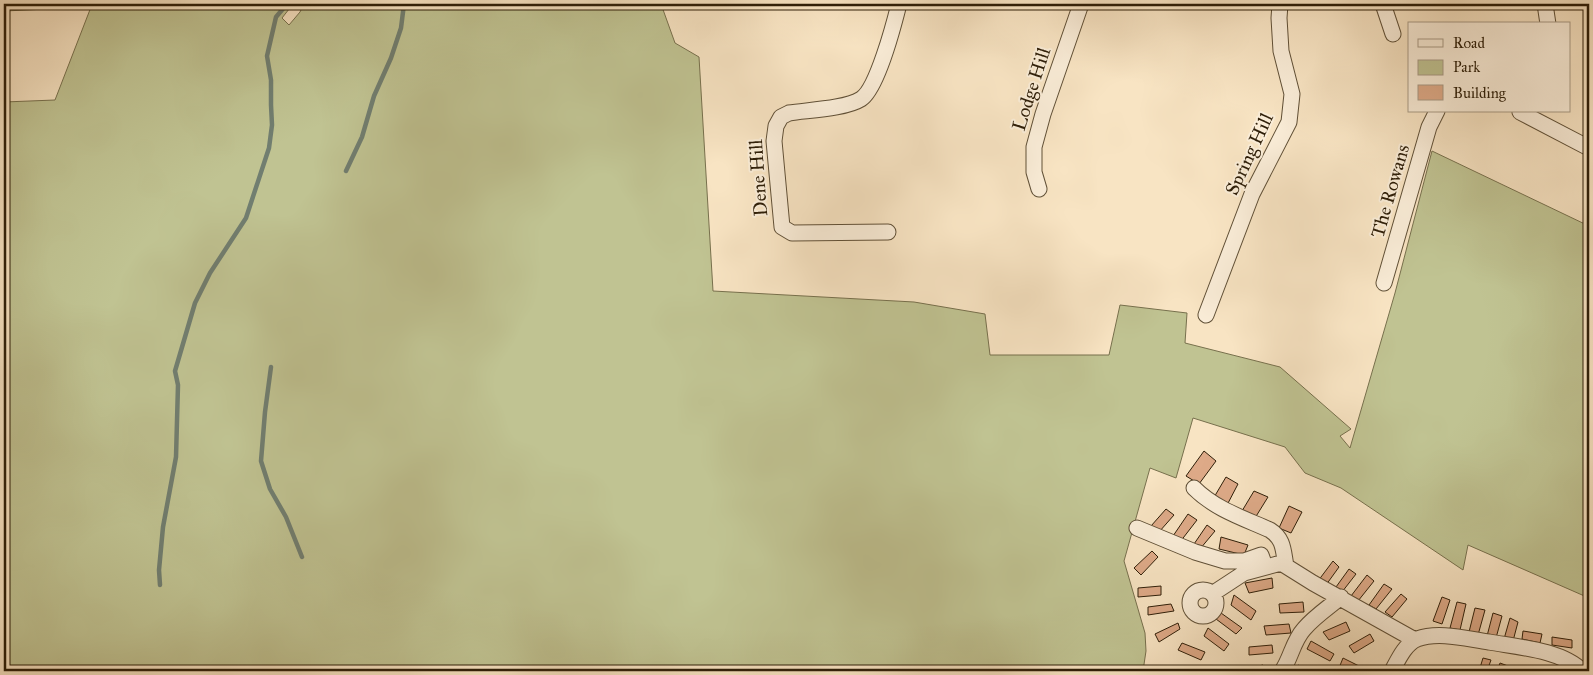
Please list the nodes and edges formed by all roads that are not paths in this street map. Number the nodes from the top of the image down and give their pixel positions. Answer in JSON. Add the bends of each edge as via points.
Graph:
{"nodes":[{"id":1,"x":899,"y":4,"type":"edge"},
{"id":2,"x":1081,"y":4,"type":"edge"},
{"id":3,"x":1280,"y":4,"type":"edge"},
{"id":4,"x":1382,"y":4,"type":"edge"},
{"id":5,"x":1545,"y":4,"type":"edge"},
{"id":6,"x":1548,"y":22,"type":"edge"},
{"id":7,"x":1393,"y":34,"type":"dead end"},
{"id":8,"x":1437,"y":112,"type":"edge"},
{"id":9,"x":1522,"y":112,"type":"edge"},
{"id":10,"x":1589,"y":148,"type":"edge"},
{"id":11,"x":1038,"y":189,"type":"dead end"},
{"id":12,"x":888,"y":232,"type":"dead end"},
{"id":13,"x":1384,"y":283,"type":"dead end"},
{"id":14,"x":1206,"y":315,"type":"dead end"},
{"id":15,"x":1194,"y":488,"type":"dead end"},
{"id":16,"x":1137,"y":528,"type":"dead end"},
{"id":17,"x":1265,"y":566,"type":"junction"},
{"id":18,"x":1286,"y":566,"type":"junction"},
{"id":19,"x":1212,"y":594,"type":"dead end"},
{"id":20,"x":1341,"y":597,"type":"junction"},
{"id":21,"x":1415,"y":640,"type":"junction"},
{"id":22,"x":1560,"y":665,"type":"edge"},
{"id":23,"x":1282,"y":671,"type":"edge"},
{"id":24,"x":1392,"y":671,"type":"edge"},
{"id":25,"x":1582,"y":671,"type":"edge"}],
"edges":[{"from":1,"to":12,"type":"street","name":"Dene Hill","via":[[872,87],[862,99],[847,105],[789,113],[781,117],[776,126],[774,141],[782,227],[792,233]]},
{"from":2,"to":11,"type":"street","name":"Lodge Hill","via":[[1034,146]]},
{"from":3,"to":14,"type":"street","name":"Spring Hill","via":[[1281,51],[1292,94],[1289,122],[1252,194]]},
{"from":4,"to":7,"type":"street"},
{"from":5,"to":6,"type":"street"},
{"from":8,"to":13,"type":"street","name":"The Rowans","via":[[1429,127]]},
{"from":9,"to":10,"type":"street"},
{"from":15,"to":18,"type":"street","via":[[1220,508],[1277,535]]},
{"from":16,"to":17,"type":"street","via":[[1225,561],[1244,561],[1261,555]]},
{"from":17,"to":18,"type":"street","via":[[1281,563]]},
{"from":17,"to":19,"type":"street","via":[[1244,573]]},
{"from":18,"to":20,"type":"street"},
{"from":20,"to":21,"type":"street"},
{"from":20,"to":23,"type":"street","via":[[1304,629]]},
{"from":21,"to":22,"type":"street","via":[[1427,636],[1450,636],[1533,649]]},
{"from":21,"to":24,"type":"street"},
{"from":22,"to":25,"type":"street","via":[[1577,666]]}]}
